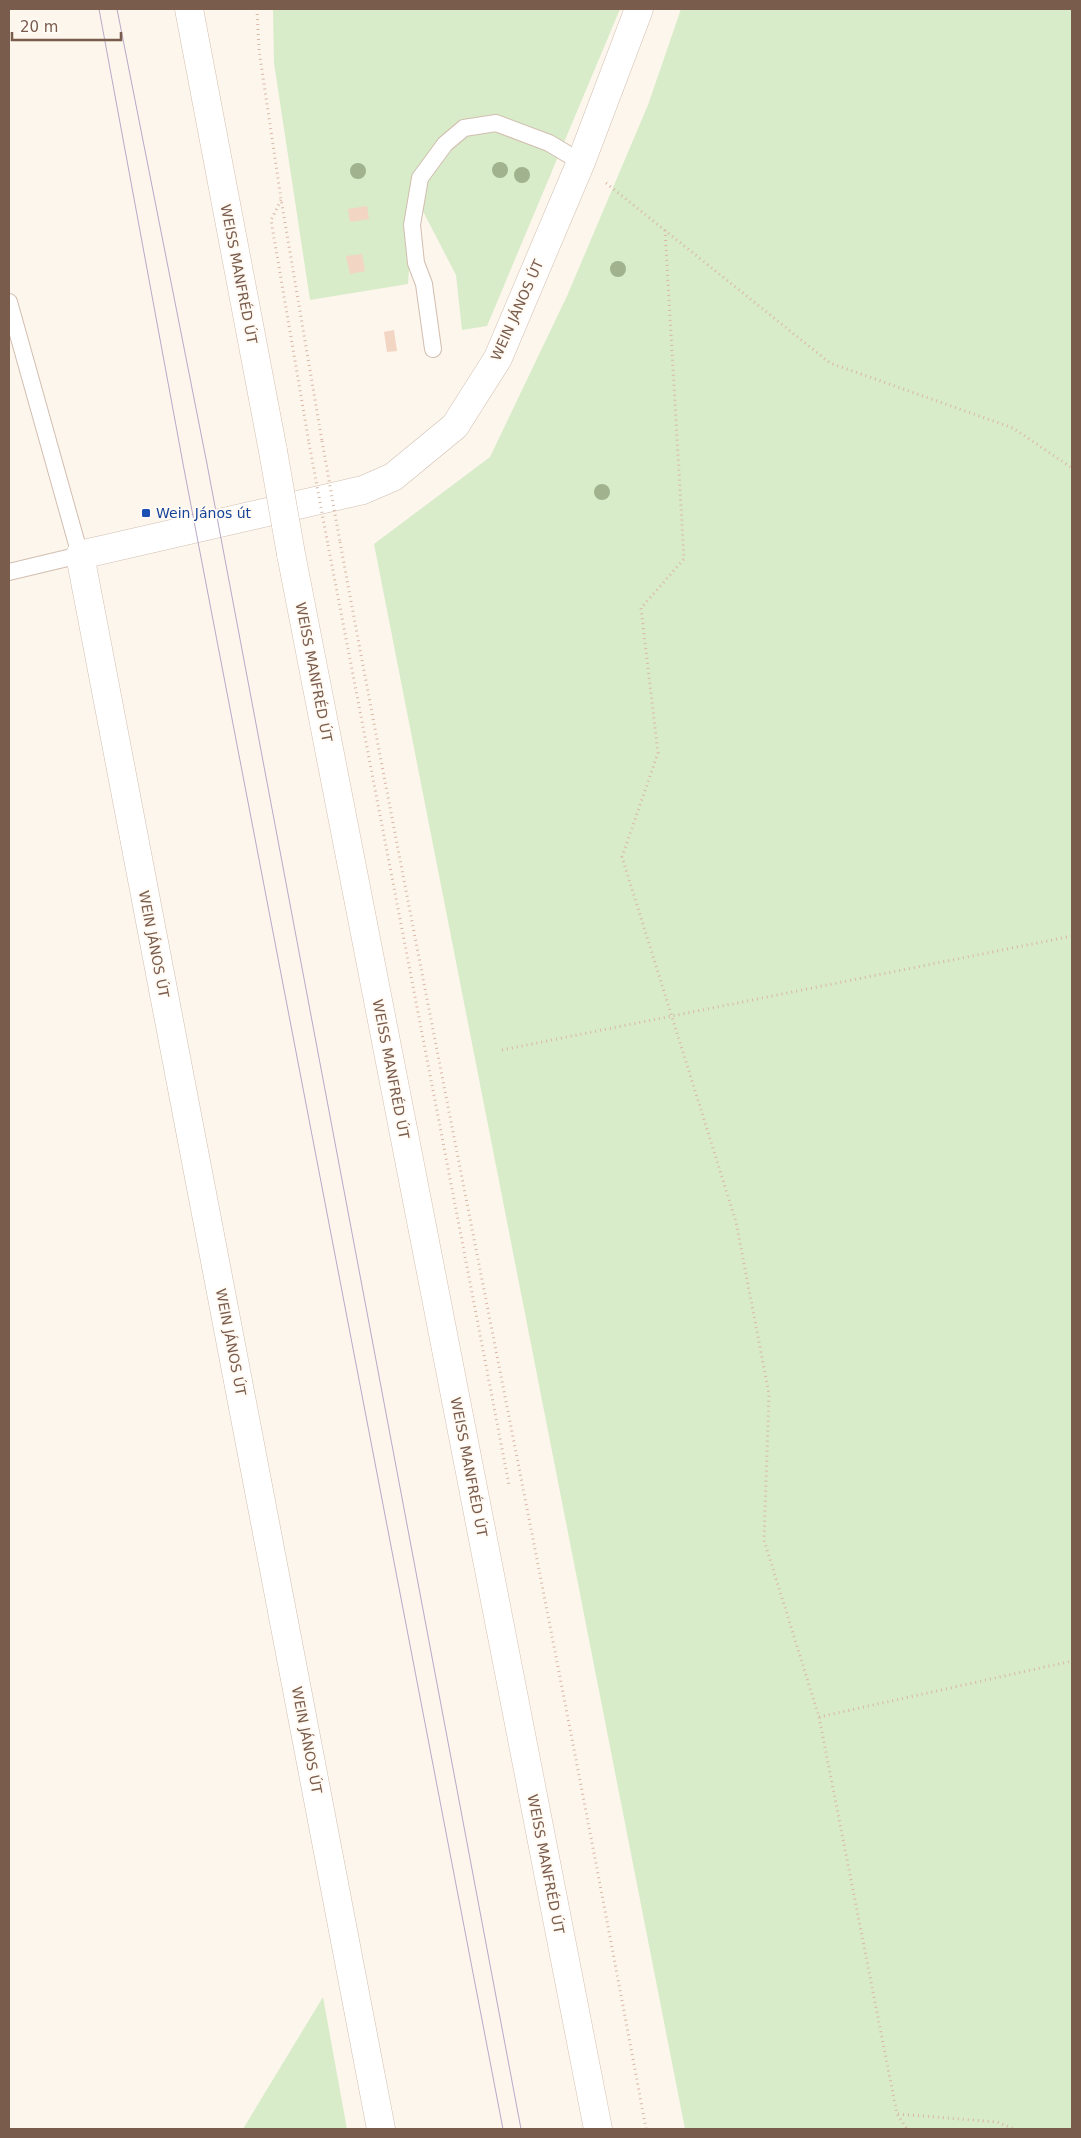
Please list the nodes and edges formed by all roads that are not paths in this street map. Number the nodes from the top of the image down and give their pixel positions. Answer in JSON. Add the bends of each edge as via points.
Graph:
{"nodes":[{"id":1,"x":189,"y":9,"type":"edge"},
{"id":2,"x":639,"y":9,"type":"edge"},
{"id":3,"x":581,"y":162,"type":"junction"},
{"id":4,"x":9,"y":302,"type":"edge"},
{"id":5,"x":434,"y":349,"type":"dead end"},
{"id":6,"x":80,"y":555,"type":"junction"},
{"id":7,"x":9,"y":572,"type":"edge"},
{"id":8,"x":382,"y":2129,"type":"edge"},
{"id":9,"x":598,"y":2129,"type":"edge"}],
"edges":[{"from":1,"to":9,"type":"street","name":"WEISS MANFRÉD ÚT","bridge":true,"via":[[291,554]]},
{"from":2,"to":3,"type":"street","name":"WEIN JÁNOS ÚT"},
{"from":3,"to":5,"type":"lane","via":[[550,143],[496,123],[464,128],[444,144],[420,178],[412,225],[416,263],[424,284]]},
{"from":3,"to":6,"type":"street","name":"WEIN JÁNOS ÚT","via":[[498,358],[455,426],[393,477],[363,490]]},
{"from":4,"to":6,"type":"lane"},
{"from":6,"to":7,"type":"lane","name":"WEIN JÁNOS ÚT"},
{"from":6,"to":8,"type":"street","name":"WEIN JÁNOS ÚT"}]}
